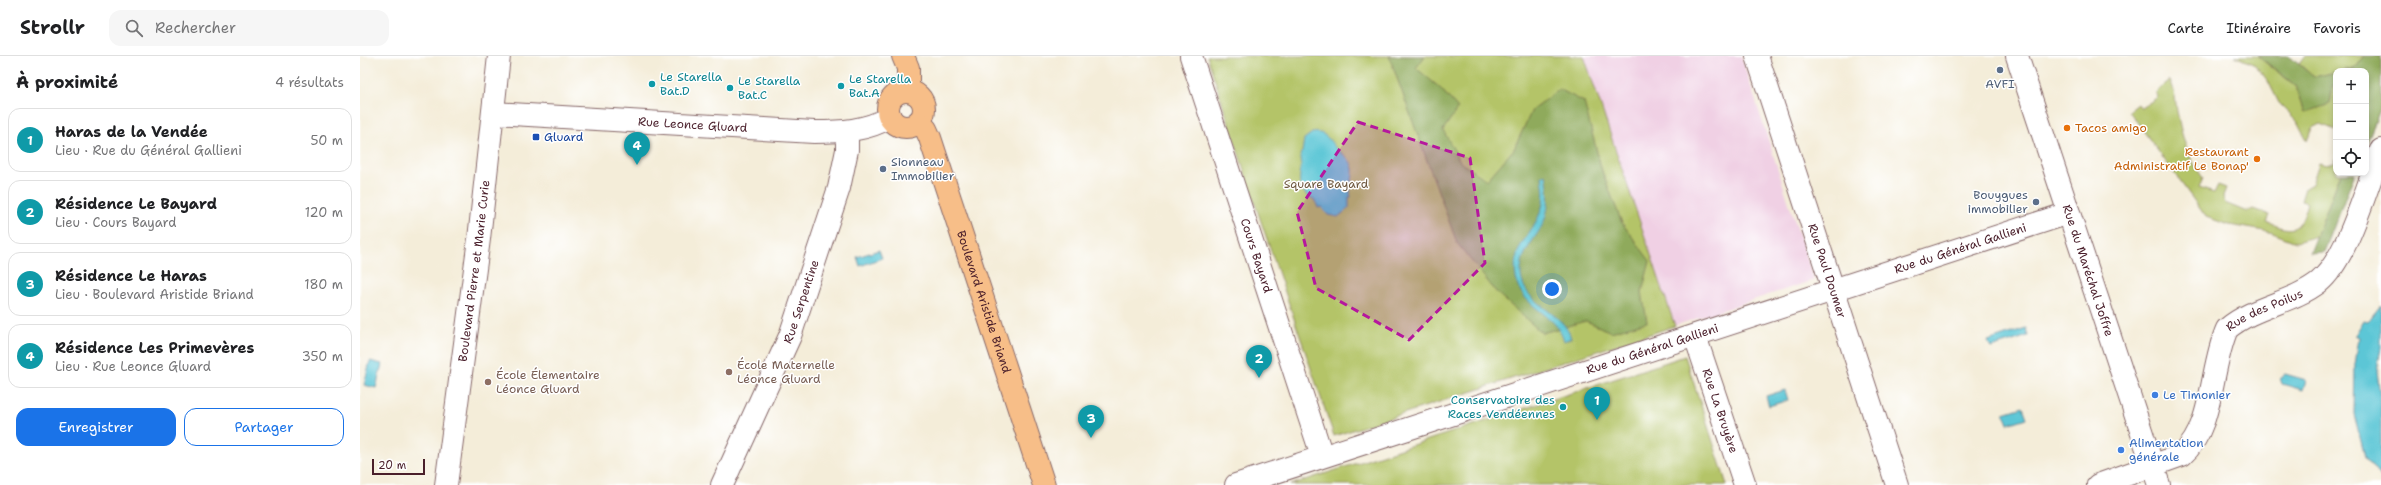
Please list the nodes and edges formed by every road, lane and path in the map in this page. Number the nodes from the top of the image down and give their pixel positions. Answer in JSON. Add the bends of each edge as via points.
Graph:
{"nodes":[{"id":1,"x":499,"y":56,"type":"edge"},
{"id":2,"x":903,"y":56,"type":"edge"},
{"id":3,"x":1191,"y":56,"type":"edge"},
{"id":4,"x":1757,"y":56,"type":"edge"},
{"id":5,"x":2017,"y":56,"type":"edge"},
{"id":6,"x":908,"y":91,"type":"junction"},
{"id":7,"x":493,"y":113,"type":"junction"},
{"id":8,"x":890,"y":117,"type":"junction"},
{"id":9,"x":918,"y":122,"type":"junction"},
{"id":10,"x":847,"y":132,"type":"junction"},
{"id":11,"x":2381,"y":150,"type":"edge"},
{"id":12,"x":2069,"y":213,"type":"junction"},
{"id":13,"x":1834,"y":290,"type":"junction"},
{"id":14,"x":1696,"y":336,"type":"junction"},
{"id":15,"x":1322,"y":456,"type":"junction"},
{"id":16,"x":2156,"y":476,"type":"edge"},
{"id":17,"x":446,"y":485,"type":"edge"},
{"id":18,"x":722,"y":485,"type":"edge"},
{"id":19,"x":1044,"y":485,"type":"edge"},
{"id":20,"x":1236,"y":485,"type":"edge"},
{"id":21,"x":1745,"y":485,"type":"edge"},
{"id":22,"x":1897,"y":485,"type":"edge"},
{"id":23,"x":2098,"y":485,"type":"edge"}],
"edges":[{"from":1,"to":7,"type":"street","name":"Boulevard Pierre et Marie Curie"},
{"from":2,"to":6,"type":"main road","via":[[908,68]]},
{"from":3,"to":15,"type":"street","name":"Cours Bayard"},
{"from":4,"to":13,"type":"street","name":"Rue Paul Doumer"},
{"from":5,"to":12,"type":"street","name":"Rue du Maréchal Joffre"},
{"from":6,"to":8,"type":"main road","via":[[901,91],[890,100]]},
{"from":6,"to":9,"type":"main road","via":[[916,94],[922,103],[922,116]]},
{"from":7,"to":10,"type":"street","name":"Rue Leonce Gluard","via":[[616,122]]},
{"from":7,"to":17,"type":"street","name":"Boulevard Pierre et Marie Curie"},
{"from":8,"to":9,"type":"main road","via":[[899,125],[909,126]]},
{"from":8,"to":10,"type":"street","name":"Rue Leonce Gluard"},
{"from":9,"to":19,"type":"main road","name":"Boulevard Aristide Briand","via":[[926,129],[930,138]]},
{"from":10,"to":18,"type":"street","name":"Rue Serpentine","via":[[839,188],[790,336]]},
{"from":11,"to":16,"type":"street","name":"Rue des Poilus","via":[[2351,232],[2327,273],[2319,282],[2254,312],[2227,329],[2200,430],[2191,447]]},
{"from":12,"to":13,"type":"street","name":"Rue du Général Gallieni"},
{"from":12,"to":16,"type":"street","name":"Rue du Maréchal Joffre"},
{"from":13,"to":14,"type":"street","name":"Rue du Général Gallieni"},
{"from":13,"to":22,"type":"street","name":"Rue Paul Doumer"},
{"from":14,"to":15,"type":"street","name":"Rue du Général Gallieni"},
{"from":14,"to":21,"type":"street","name":"Rue La Bruyère"},
{"from":15,"to":20,"type":"street","name":"Rue du Général Gallieni"},
{"from":16,"to":23,"type":"street","name":"Rue des Poilus"}]}
